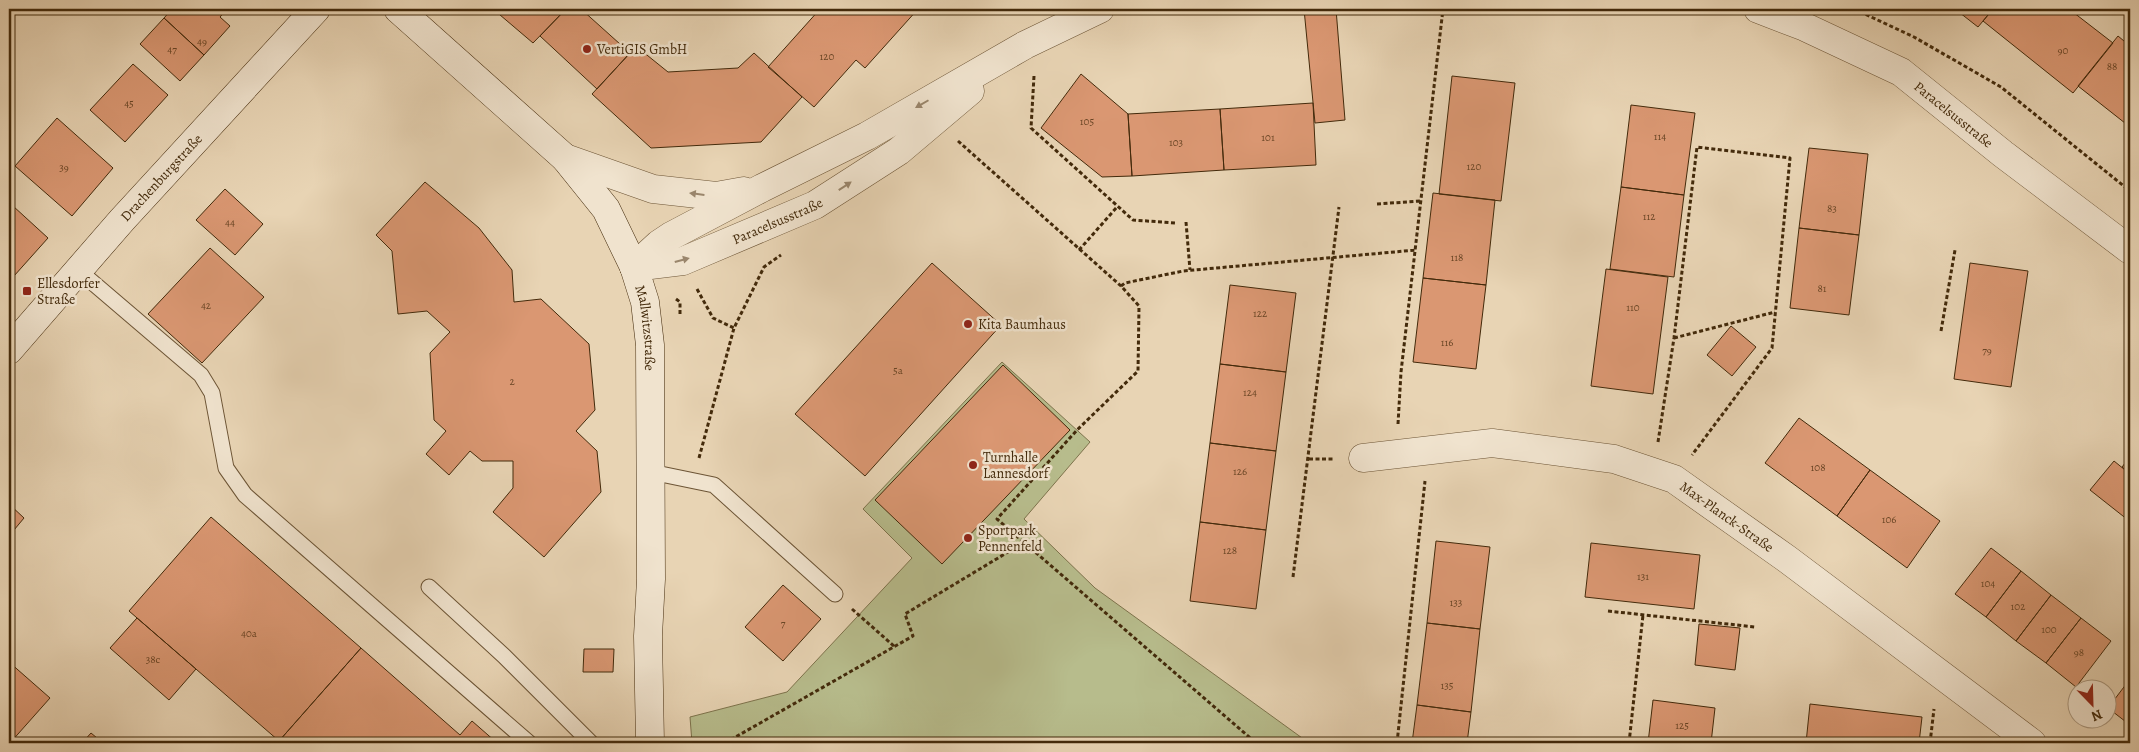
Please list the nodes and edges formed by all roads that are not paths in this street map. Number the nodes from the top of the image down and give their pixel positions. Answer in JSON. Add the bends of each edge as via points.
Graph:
{"nodes":[{"id":1,"x":316,"y":9,"type":"edge"},
{"id":2,"x":398,"y":9,"type":"edge"},
{"id":3,"x":1100,"y":9,"type":"edge"},
{"id":4,"x":1758,"y":9,"type":"edge"},
{"id":5,"x":1025,"y":45,"type":"junction"},
{"id":6,"x":565,"y":158,"type":"junction"},
{"id":7,"x":762,"y":188,"type":"junction"},
{"id":8,"x":2130,"y":250,"type":"edge"},
{"id":9,"x":634,"y":267,"type":"junction"},
{"id":10,"x":78,"y":270,"type":"junction"},
{"id":11,"x":9,"y":350,"type":"edge"},
{"id":12,"x":1363,"y":458,"type":"dead end"},
{"id":13,"x":650,"y":472,"type":"junction"},
{"id":14,"x":429,"y":587,"type":"dead end"},
{"id":15,"x":835,"y":594,"type":"road end"},
{"id":16,"x":529,"y":743,"type":"edge"},
{"id":17,"x":591,"y":743,"type":"edge"},
{"id":18,"x":650,"y":743,"type":"edge"},
{"id":19,"x":2032,"y":743,"type":"edge"}],
"edges":[{"from":1,"to":10,"type":"street","name":"Drachenburgstraße"},
{"from":2,"to":6,"type":"street","name":"Mallwitzstraße"},
{"from":3,"to":5,"type":"street","name":"Paracelsusstraße"},
{"from":4,"to":8,"type":"street","name":"Paracelsusstraße","via":[[1901,72]]},
{"from":5,"to":7,"type":"street","name":"Paracelsusstraße","one_way":true,"via":[[867,136]]},
{"from":9,"to":5,"type":"street","name":"Paracelsusstraße","one_way":true,"via":[[683,262],[815,205],[899,151]]},
{"from":7,"to":6,"type":"street","name":"Paracelsusstraße","one_way":true,"via":[[716,196],[653,189]]},
{"from":6,"to":9,"type":"street","name":"Mallwitzstraße","via":[[606,209]]},
{"from":7,"to":9,"type":"street","name":"Paracelsusstraße","via":[[671,236]]},
{"from":9,"to":13,"type":"street","name":"Mallwitzstraße","via":[[645,302],[650,345]]},
{"from":10,"to":11,"type":"street","name":"Drachenburgstraße"},
{"from":10,"to":16,"type":"lane","via":[[202,375],[212,393],[226,468],[245,494]]},
{"from":12,"to":19,"type":"street","name":"Max-Planck-Straße","via":[[1492,443],[1614,460],[1664,476],[1794,565]]},
{"from":13,"to":15,"type":"lane","via":[[714,485]]},
{"from":13,"to":18,"type":"street","name":"Mallwitzstraße"},
{"from":14,"to":17,"type":"lane"}]}
